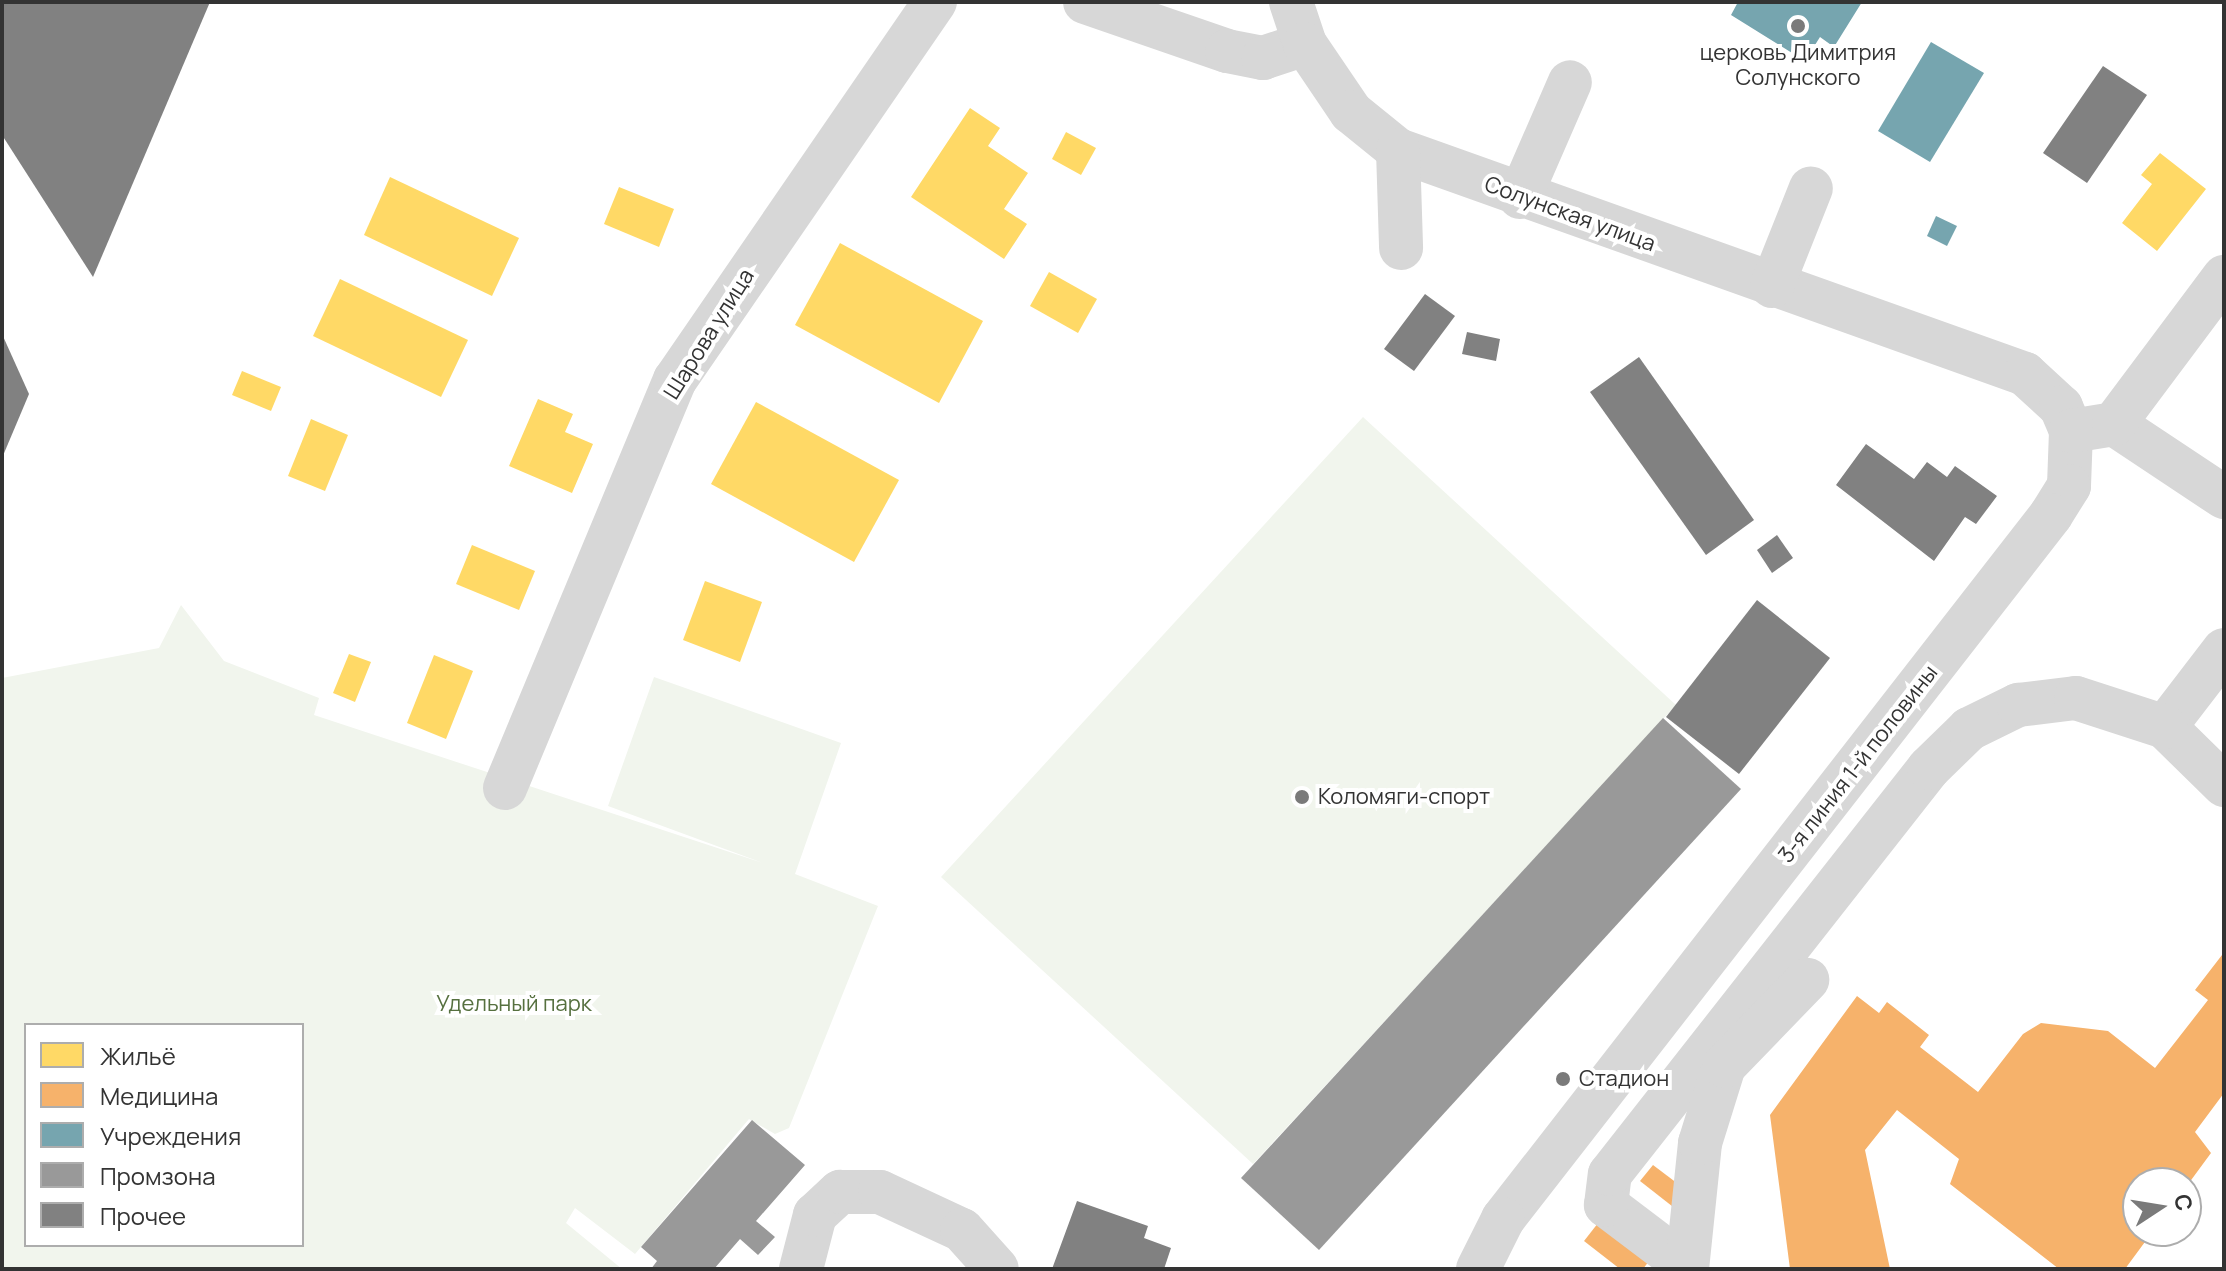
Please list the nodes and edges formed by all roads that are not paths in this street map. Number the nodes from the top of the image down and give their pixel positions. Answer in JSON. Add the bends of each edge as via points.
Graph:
{"nodes":[{"id":1,"x":935,"y":2,"type":"edge"},
{"id":2,"x":1085,"y":2,"type":"edge"},
{"id":3,"x":1291,"y":2,"type":"edge"},
{"id":4,"x":1305,"y":44,"type":"junction"},
{"id":5,"x":1570,"y":82,"type":"dead end"},
{"id":6,"x":1398,"y":150,"type":"junction"},
{"id":7,"x":1811,"y":188,"type":"dead end"},
{"id":8,"x":1520,"y":197,"type":"junction"},
{"id":9,"x":1401,"y":248,"type":"dead end"},
{"id":10,"x":2224,"y":277,"type":"edge"},
{"id":11,"x":1772,"y":286,"type":"junction"},
{"id":12,"x":2114,"y":424,"type":"junction"},
{"id":13,"x":2071,"y":431,"type":"junction"},
{"id":14,"x":2224,"y":497,"type":"edge"},
{"id":15,"x":2224,"y":650,"type":"edge"},
{"id":16,"x":2165,"y":727,"type":"junction"},
{"id":17,"x":2224,"y":785,"type":"edge"},
{"id":18,"x":505,"y":788,"type":"dead end"},
{"id":19,"x":1807,"y":980,"type":"dead end"},
{"id":20,"x":1686,"y":1267,"type":"edge"},
{"id":21,"x":801,"y":1269,"type":"edge"},
{"id":22,"x":997,"y":1269,"type":"edge"},
{"id":23,"x":1478,"y":1269,"type":"edge"}],
"edges":[{"from":1,"to":18,"type":"street","name":"Шарова улица","via":[[675,380]]},
{"from":2,"to":4,"type":"street","via":[[1227,51],[1263,58]]},
{"from":3,"to":4,"type":"street","name":"Солунская улица"},
{"from":4,"to":6,"type":"street","name":"Солунская улица","via":[[1351,112]]},
{"from":5,"to":8,"type":"street"},
{"from":6,"to":8,"type":"street","name":"Солунская улица"},
{"from":6,"to":9,"type":"street"},
{"from":7,"to":11,"type":"street"},
{"from":8,"to":11,"type":"street","name":"Солунская улица"},
{"from":10,"to":12,"type":"street"},
{"from":11,"to":13,"type":"street","name":"Солунская улица","via":[[2025,374],[2061,407]]},
{"from":12,"to":13,"type":"street"},
{"from":12,"to":14,"type":"street"},
{"from":13,"to":23,"type":"street","name":"3-я линия 1-й половины","via":[[2069,486],[2051,515],[1503,1219]]},
{"from":15,"to":16,"type":"street"},
{"from":16,"to":17,"type":"street"},
{"from":16,"to":20,"type":"street","via":[[2076,698],[2018,705],[1969,729],[1929,768],[1610,1174],[1606,1205]]},
{"from":19,"to":20,"type":"street","via":[[1724,1066],[1700,1143]]},
{"from":21,"to":22,"type":"street","via":[[815,1215],[840,1192],[880,1192],[962,1230]]}]}
